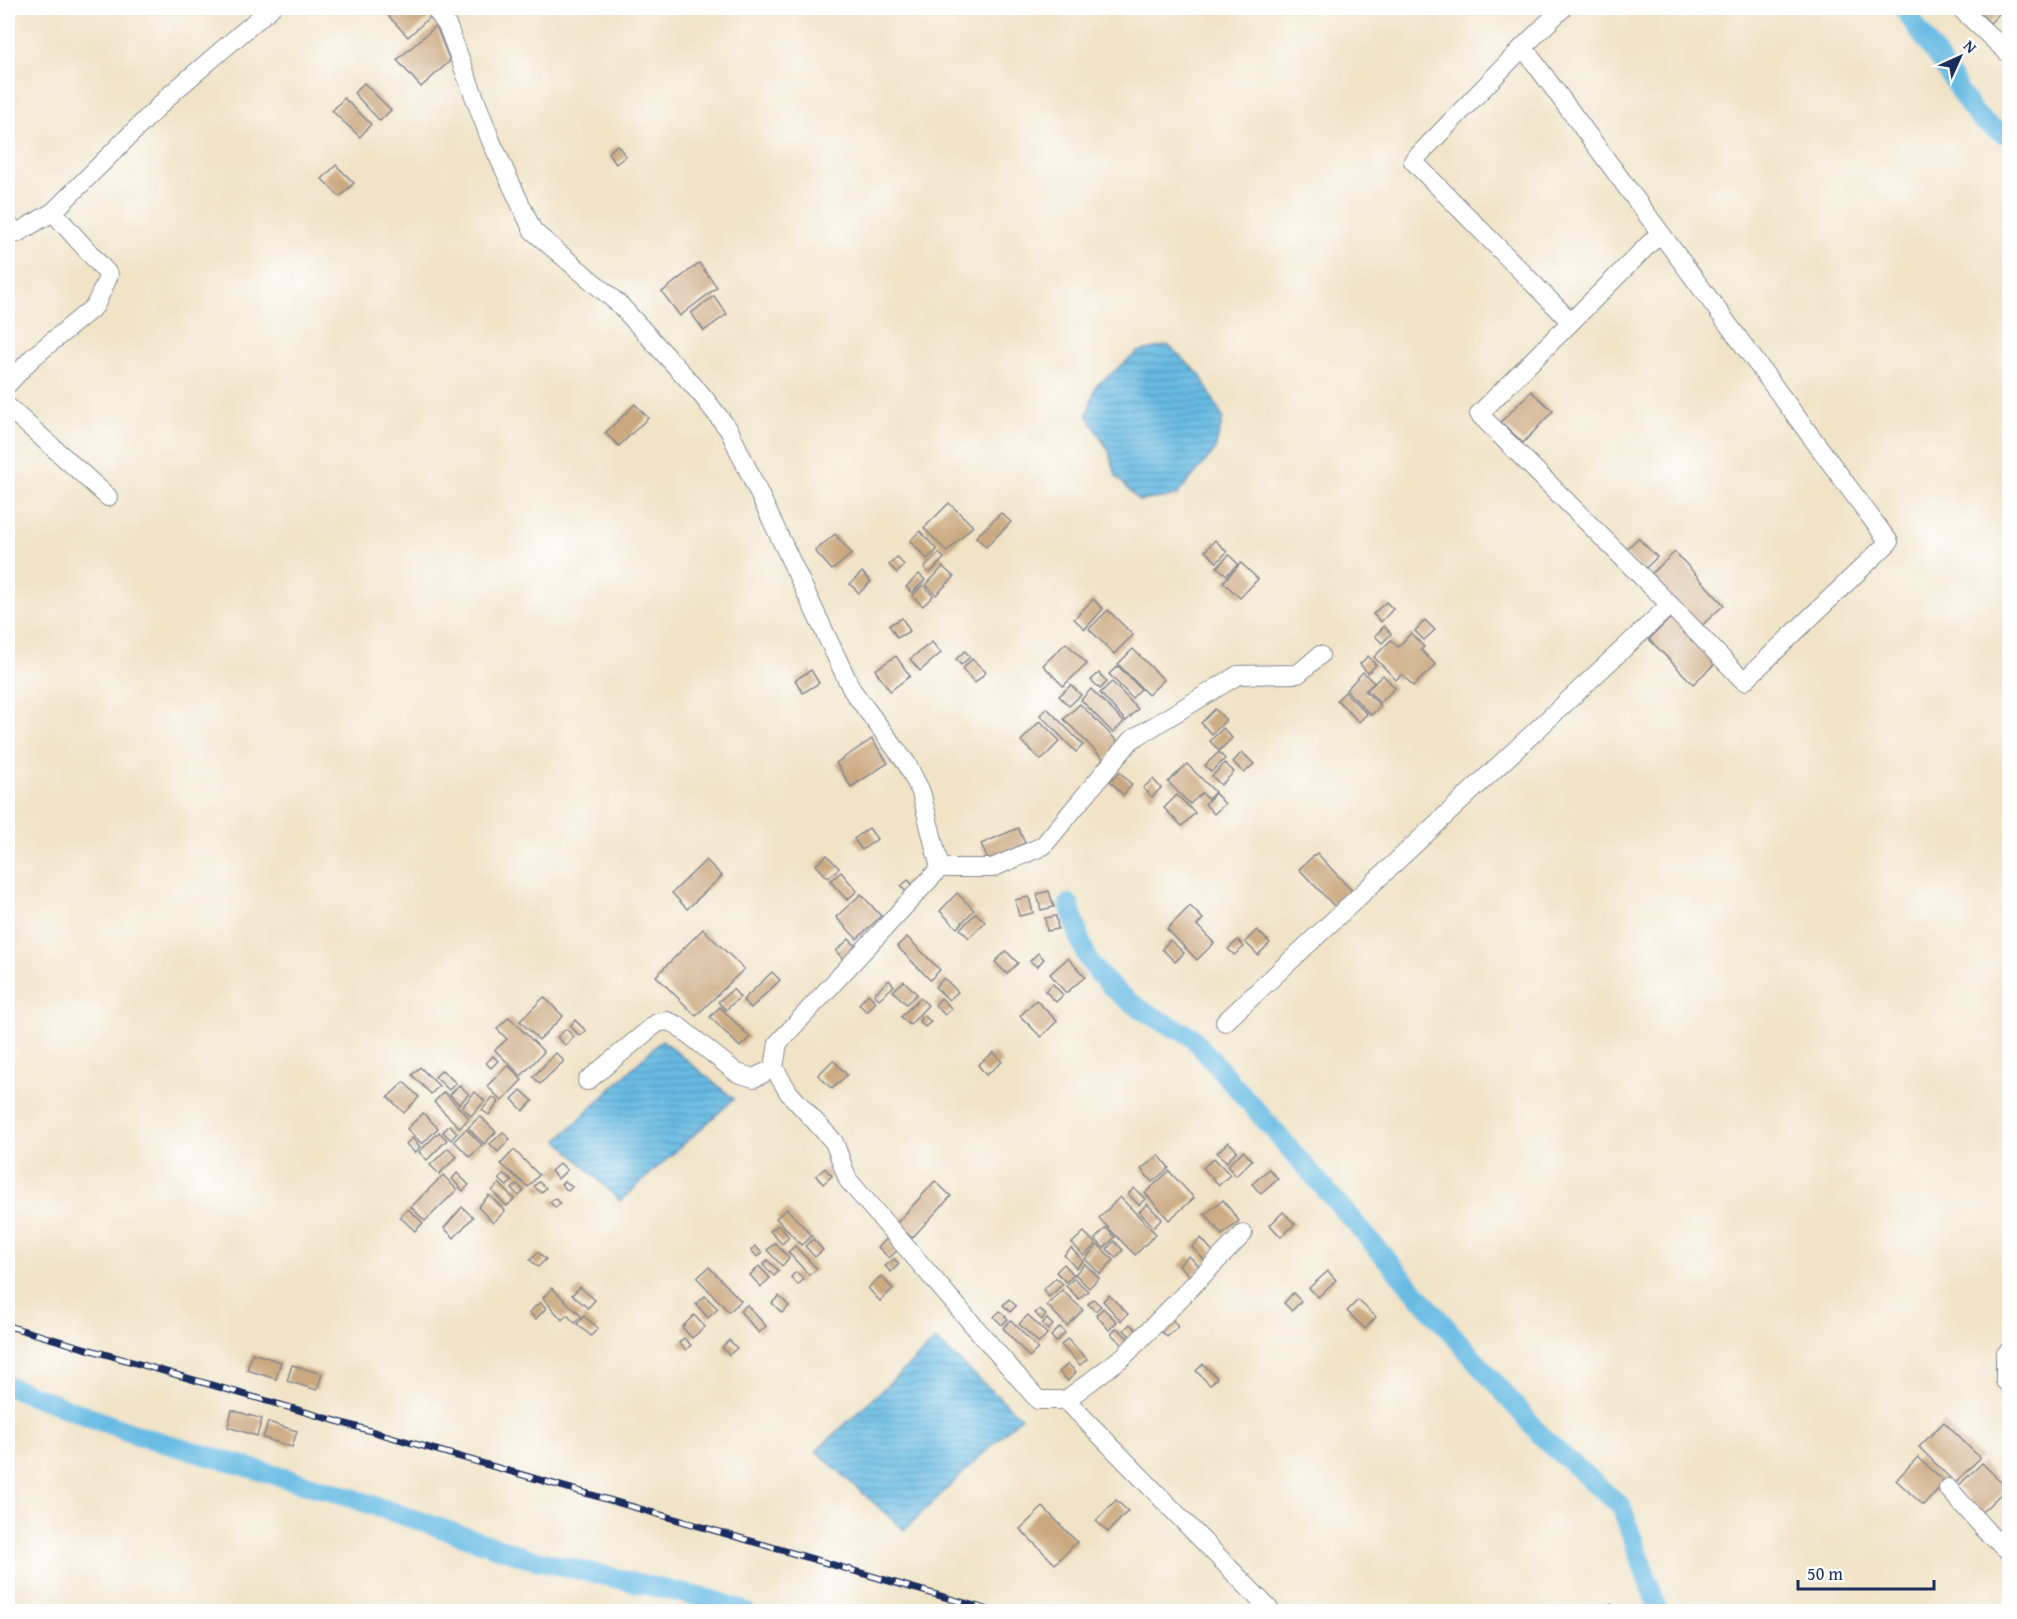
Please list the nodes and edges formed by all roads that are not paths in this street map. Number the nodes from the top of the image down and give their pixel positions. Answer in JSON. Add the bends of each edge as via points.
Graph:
{"nodes":[{"id":1,"x":271,"y":8,"type":"edge"},
{"id":2,"x":435,"y":8,"type":"edge"},
{"id":3,"x":1563,"y":8,"type":"edge"},
{"id":4,"x":1959,"y":8,"type":"edge"},
{"id":5,"x":1522,"y":47,"type":"junction"},
{"id":6,"x":2010,"y":55,"type":"edge"},
{"id":7,"x":53,"y":212,"type":"junction"},
{"id":8,"x":8,"y":224,"type":"edge"},
{"id":9,"x":1660,"y":233,"type":"junction"},
{"id":10,"x":1571,"y":322,"type":"junction"},
{"id":11,"x":8,"y":384,"type":"edge"},
{"id":12,"x":8,"y":407,"type":"edge"},
{"id":13,"x":108,"y":497,"type":"dead end"},
{"id":14,"x":1670,"y":605,"type":"junction"},
{"id":15,"x":1320,"y":655,"type":"dead end"},
{"id":16,"x":940,"y":868,"type":"junction"},
{"id":17,"x":1225,"y":1022,"type":"dead end"},
{"id":18,"x":774,"y":1068,"type":"junction"},
{"id":19,"x":587,"y":1081,"type":"dead end"},
{"id":20,"x":1243,"y":1234,"type":"dead end"},
{"id":21,"x":2010,"y":1350,"type":"edge"},
{"id":22,"x":2010,"y":1386,"type":"edge"},
{"id":23,"x":1066,"y":1400,"type":"junction"},
{"id":24,"x":1948,"y":1488,"type":"dead end"},
{"id":25,"x":2010,"y":1552,"type":"edge"},
{"id":26,"x":1272,"y":1611,"type":"edge"}],
"edges":[{"from":1,"to":7,"type":"street","via":[[172,93]]},
{"from":2,"to":16,"type":"street","via":[[448,27],[491,141],[533,231],[620,305],[729,430],[852,690],[907,764],[921,792]]},
{"from":3,"to":5,"type":"street"},
{"from":4,"to":6,"type":"street"},
{"from":5,"to":9,"type":"street"},
{"from":5,"to":10,"type":"street","via":[[1413,161]]},
{"from":7,"to":8,"type":"street","via":[[18,233]]},
{"from":7,"to":11,"type":"street","via":[[109,275],[95,306],[32,358]]},
{"from":9,"to":10,"type":"street"},
{"from":9,"to":14,"type":"street","via":[[1889,542],[1744,681]]},
{"from":10,"to":14,"type":"street","via":[[1479,414]]},
{"from":12,"to":13,"type":"street"},
{"from":14,"to":17,"type":"street"},
{"from":15,"to":16,"type":"street","via":[[1298,674],[1238,675],[1131,740],[1043,846],[992,868]]},
{"from":16,"to":18,"type":"street","via":[[778,1042]]},
{"from":18,"to":19,"type":"street","via":[[754,1078],[738,1073],[667,1021],[657,1023]]},
{"from":18,"to":23,"type":"street","via":[[789,1093],[834,1142],[849,1180],[1038,1400]]},
{"from":20,"to":23,"type":"street","via":[[1124,1356]]},
{"from":21,"to":22,"type":"street","via":[[2005,1355],[2005,1381]]},
{"from":23,"to":26,"type":"street"},
{"from":24,"to":25,"type":"street"}]}
